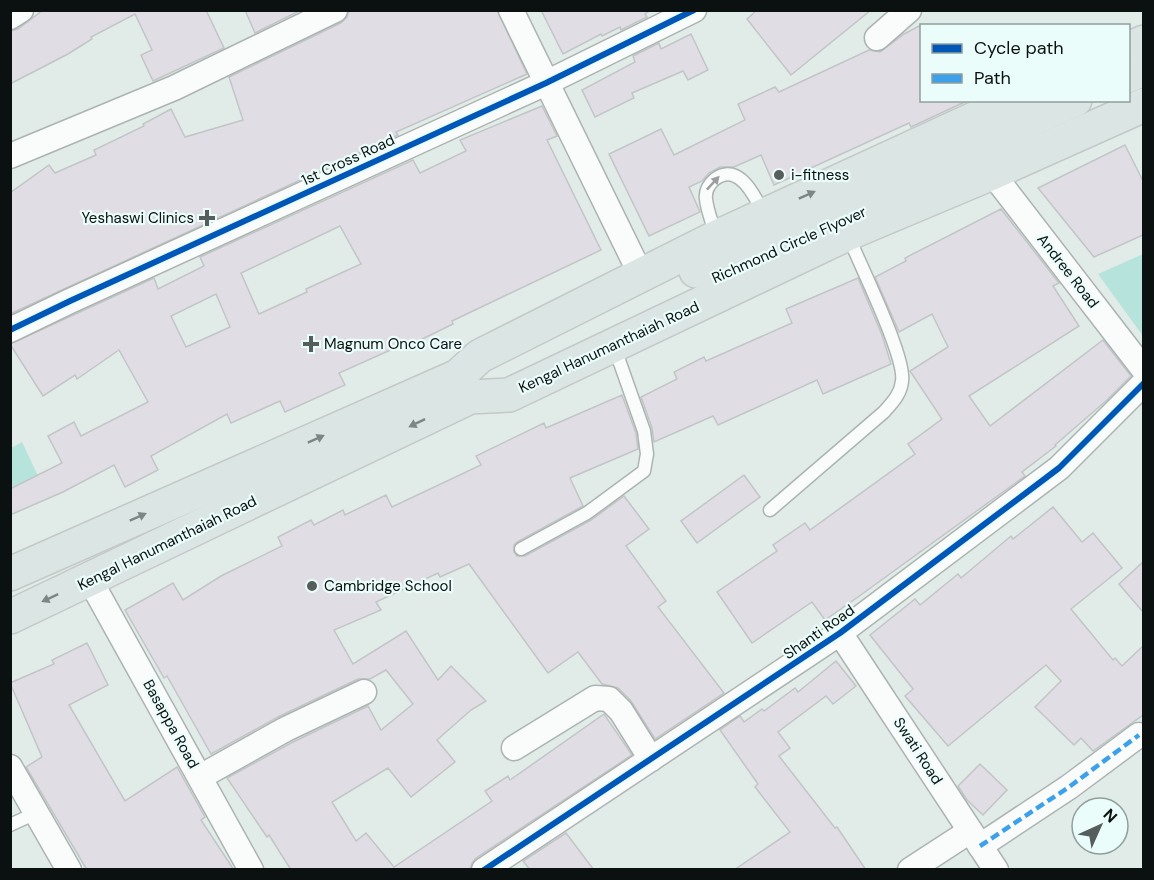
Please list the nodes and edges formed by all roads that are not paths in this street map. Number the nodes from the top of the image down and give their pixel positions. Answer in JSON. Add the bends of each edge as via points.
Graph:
{"nodes":[{"id":1,"x":21,"y":10,"type":"edge"},
{"id":2,"x":334,"y":10,"type":"edge"},
{"id":3,"x":511,"y":10,"type":"edge"},
{"id":4,"x":694,"y":10,"type":"edge"},
{"id":5,"x":909,"y":10,"type":"edge"},
{"id":6,"x":10,"y":17,"type":"edge"},
{"id":7,"x":877,"y":38,"type":"dead end"},
{"id":8,"x":546,"y":83,"type":"junction"},
{"id":9,"x":1012,"y":102,"type":"edge"},
{"id":10,"x":1071,"y":102,"type":"edge"},
{"id":11,"x":1108,"y":102,"type":"edge"},
{"id":12,"x":1143,"y":105,"type":"edge"},
{"id":13,"x":10,"y":156,"type":"edge"},
{"id":14,"x":992,"y":173,"type":"junction"},
{"id":15,"x":764,"y":215,"type":"junction"},
{"id":16,"x":847,"y":234,"type":"junction"},
{"id":17,"x":717,"y":237,"type":"junction"},
{"id":18,"x":641,"y":275,"type":"junction"},
{"id":19,"x":10,"y":330,"type":"edge"},
{"id":20,"x":614,"y":345,"type":"junction"},
{"id":21,"x":502,"y":368,"type":"junction"},
{"id":22,"x":1143,"y":370,"type":"edge"},
{"id":23,"x":1143,"y":383,"type":"edge"},
{"id":24,"x":464,"y":387,"type":"junction"},
{"id":25,"x":770,"y":510,"type":"dead end"},
{"id":26,"x":521,"y":549,"type":"dead end"},
{"id":27,"x":10,"y":574,"type":"edge"},
{"id":28,"x":90,"y":580,"type":"junction"},
{"id":29,"x":10,"y":616,"type":"edge"},
{"id":30,"x":840,"y":633,"type":"junction"},
{"id":31,"x":364,"y":692,"type":"dead end"},
{"id":32,"x":1139,"y":735,"type":"dead end"},
{"id":33,"x":514,"y":748,"type":"dead end"},
{"id":34,"x":651,"y":759,"type":"junction"},
{"id":35,"x":10,"y":767,"type":"edge"},
{"id":36,"x":200,"y":777,"type":"junction"},
{"id":37,"x":36,"y":813,"type":"junction"},
{"id":38,"x":10,"y":825,"type":"edge"},
{"id":39,"x":975,"y":839,"type":"junction"},
{"id":40,"x":489,"y":867,"type":"edge"},
{"id":41,"x":69,"y":870,"type":"edge"},
{"id":42,"x":251,"y":870,"type":"edge"},
{"id":43,"x":910,"y":870,"type":"edge"},
{"id":44,"x":996,"y":870,"type":"edge"}],
"edges":[{"from":1,"to":6,"type":"street"},
{"from":2,"to":13,"type":"street","via":[[174,88]]},
{"from":3,"to":8,"type":"street"},
{"from":4,"to":8,"type":"street","name":"1st Cross Road"},
{"from":5,"to":7,"type":"street"},
{"from":8,"to":18,"type":"street"},
{"from":8,"to":19,"type":"street","name":"1st Cross Road"},
{"from":15,"to":9,"type":"main road","name":"Kengal Hanumanthaiah Road","one_way":true},
{"from":10,"to":21,"type":"main road","name":"Richmond Circle Flyover"},
{"from":11,"to":21,"type":"main road","name":"Richmond Circle Flyover"},
{"from":12,"to":14,"type":"main road","name":"Kengal Hanumanthaiah Road"},
{"from":14,"to":16,"type":"main road","name":"Kengal Hanumanthaiah Road"},
{"from":14,"to":22,"type":"street","name":"Andree Road"},
{"from":15,"to":17,"type":"main road","name":"Kengal Hanumanthaiah Road"},
{"from":17,"to":15,"type":"lane","one_way":true,"via":[[706,190],[720,175],[738,177],[752,192]]},
{"from":16,"to":20,"type":"main road","name":"Kengal Hanumanthaiah Road"},
{"from":16,"to":25,"type":"lane","via":[[893,342],[903,380],[898,396],[884,412]]},
{"from":17,"to":18,"type":"main road","name":"Kengal Hanumanthaiah Road"},
{"from":18,"to":24,"type":"main road","name":"Kengal Hanumanthaiah Road","via":[[480,356]]},
{"from":20,"to":24,"type":"main road","name":"Kengal Hanumanthaiah Road","via":[[509,395]]},
{"from":20,"to":26,"type":"lane","via":[[644,431],[644,471],[587,513]]},
{"from":21,"to":24,"type":"main road","name":"Richmond Circle Flyover"},
{"from":23,"to":30,"type":"street","name":"Shanti Road","via":[[1059,468]]},
{"from":27,"to":24,"type":"main road","name":"Kengal Hanumanthaiah Road","one_way":true},
{"from":24,"to":28,"type":"main road","name":"Kengal Hanumanthaiah Road","one_way":true},
{"from":28,"to":29,"type":"main road","name":"Kengal Hanumanthaiah Road","one_way":true},
{"from":28,"to":36,"type":"street","name":"Basappa Road"},
{"from":30,"to":34,"type":"street","name":"Shanti Road"},
{"from":30,"to":39,"type":"street","name":"Swati Road"},
{"from":31,"to":36,"type":"street","via":[[286,729]]},
{"from":32,"to":39,"type":"street","via":[[1069,787]]},
{"from":33,"to":34,"type":"street","via":[[595,698],[609,699]]},
{"from":34,"to":40,"type":"street","name":"Shanti Road"},
{"from":35,"to":37,"type":"street"},
{"from":36,"to":42,"type":"street","name":"Basappa Road"},
{"from":37,"to":38,"type":"lane"},
{"from":37,"to":41,"type":"street"},
{"from":39,"to":43,"type":"street"},
{"from":39,"to":44,"type":"street","name":"Swati Road"}]}
